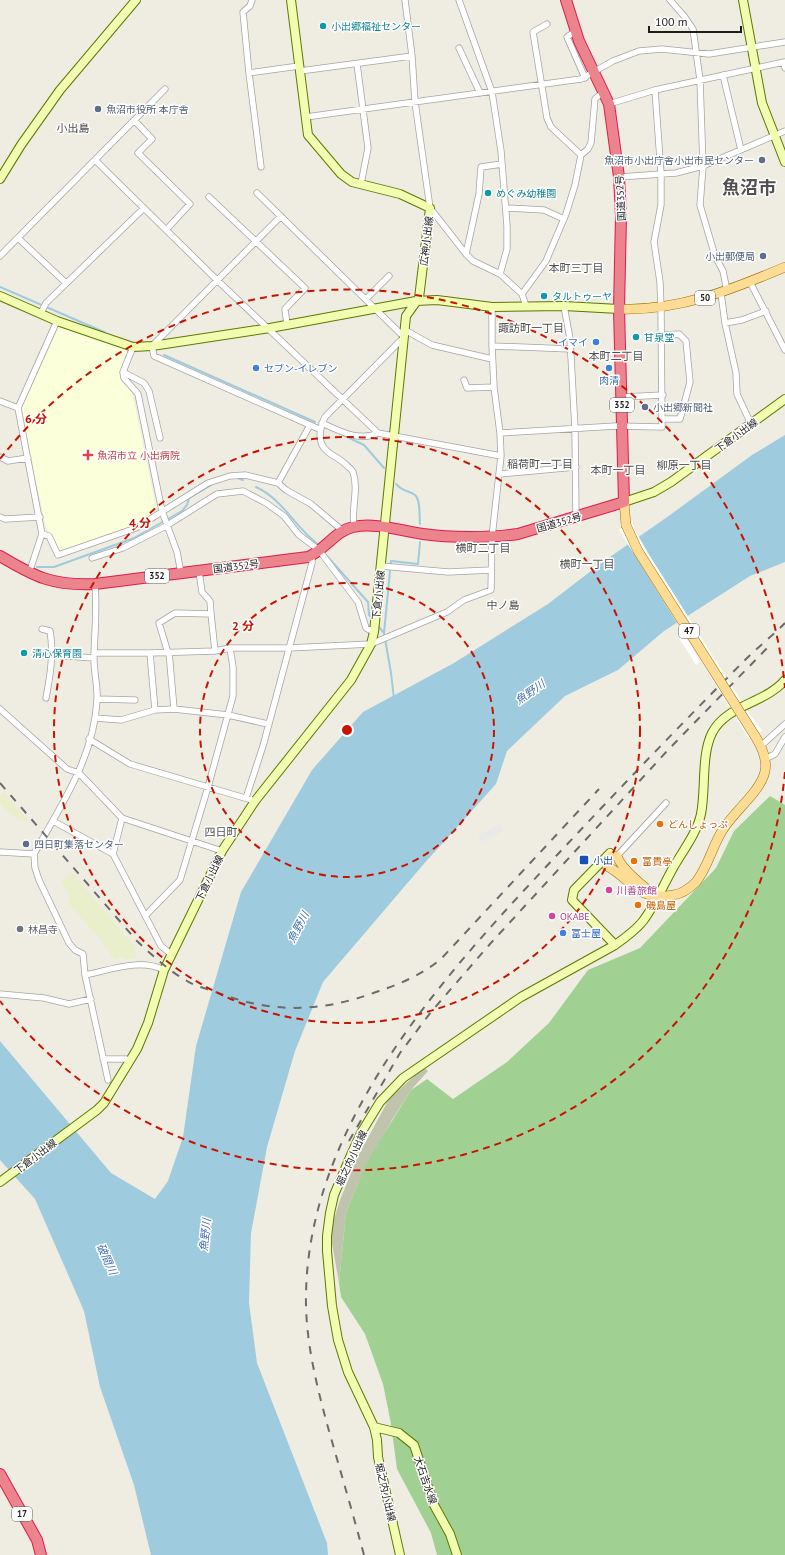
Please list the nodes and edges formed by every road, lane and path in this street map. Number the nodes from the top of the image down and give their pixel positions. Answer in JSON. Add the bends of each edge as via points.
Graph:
{"nodes":[{"id":1,"x":136,"y":0,"type":"edge"},
{"id":2,"x":252,"y":0,"type":"edge"},
{"id":3,"x":291,"y":0,"type":"edge"},
{"id":4,"x":405,"y":0,"type":"edge"},
{"id":5,"x":459,"y":0,"type":"edge"},
{"id":6,"x":566,"y":0,"type":"edge"},
{"id":7,"x":670,"y":0,"type":"edge"},
{"id":8,"x":743,"y":0,"type":"edge"},
{"id":9,"x":547,"y":24,"type":"dead end"},
{"id":10,"x":576,"y":31,"type":"junction"},
{"id":11,"x":785,"y":42,"type":"edge"},
{"id":12,"x":752,"y":47,"type":"junction"},
{"id":13,"x":459,"y":48,"type":"dead end"},
{"id":14,"x":697,"y":54,"type":"junction"},
{"id":15,"x":412,"y":56,"type":"junction"},
{"id":16,"x":357,"y":64,"type":"junction"},
{"id":17,"x":299,"y":68,"type":"junction"},
{"id":18,"x":756,"y":68,"type":"junction"},
{"id":19,"x":785,"y":68,"type":"edge"},
{"id":20,"x":593,"y":72,"type":"junction"},
{"id":21,"x":249,"y":73,"type":"junction"},
{"id":22,"x":723,"y":75,"type":"junction"},
{"id":23,"x":585,"y":78,"type":"junction"},
{"id":24,"x":700,"y":80,"type":"junction"},
{"id":25,"x":540,"y":85,"type":"junction"},
{"id":26,"x":165,"y":89,"type":"dead end"},
{"id":27,"x":655,"y":90,"type":"junction"},
{"id":28,"x":604,"y":91,"type":"junction"},
{"id":29,"x":492,"y":92,"type":"junction"},
{"id":30,"x":480,"y":93,"type":"junction"},
{"id":31,"x":415,"y":102,"type":"junction"},
{"id":32,"x":609,"y":104,"type":"junction"},
{"id":33,"x":362,"y":108,"type":"junction"},
{"id":34,"x":306,"y":117,"type":"junction"},
{"id":35,"x":134,"y":120,"type":"junction"},
{"id":36,"x":785,"y":131,"type":"edge"},
{"id":37,"x":774,"y":135,"type":"junction"},
{"id":38,"x":741,"y":150,"type":"junction"},
{"id":39,"x":581,"y":155,"type":"junction"},
{"id":40,"x":95,"y":160,"type":"junction"},
{"id":41,"x":785,"y":162,"type":"edge"},
{"id":42,"x":502,"y":164,"type":"junction"},
{"id":43,"x":703,"y":166,"type":"junction"},
{"id":44,"x":261,"y":167,"type":"dead end"},
{"id":45,"x":661,"y":174,"type":"junction"},
{"id":46,"x":619,"y":177,"type":"junction"},
{"id":47,"x":0,"y":179,"type":"edge"},
{"id":48,"x":361,"y":184,"type":"junction"},
{"id":49,"x":257,"y":192,"type":"dead end"},
{"id":50,"x":209,"y":197,"type":"dead end"},
{"id":51,"x":144,"y":208,"type":"junction"},
{"id":52,"x":430,"y":208,"type":"junction"},
{"id":53,"x":506,"y":208,"type":"junction"},
{"id":54,"x":282,"y":216,"type":"junction"},
{"id":55,"x":564,"y":219,"type":"junction"},
{"id":56,"x":166,"y":230,"type":"junction"},
{"id":57,"x":18,"y":238,"type":"junction"},
{"id":58,"x":256,"y":240,"type":"junction"},
{"id":59,"x":466,"y":254,"type":"junction"},
{"id":60,"x":0,"y":256,"type":"edge"},
{"id":61,"x":785,"y":267,"type":"edge"},
{"id":62,"x":500,"y":274,"type":"junction"},
{"id":63,"x":389,"y":276,"type":"dead end"},
{"id":64,"x":217,"y":280,"type":"junction"},
{"id":65,"x":750,"y":282,"type":"junction"},
{"id":66,"x":66,"y":283,"type":"junction"},
{"id":67,"x":724,"y":292,"type":"junction"},
{"id":68,"x":522,"y":294,"type":"junction"},
{"id":69,"x":0,"y":296,"type":"edge"},
{"id":70,"x":366,"y":298,"type":"junction"},
{"id":71,"x":416,"y":301,"type":"junction"},
{"id":72,"x":526,"y":306,"type":"junction"},
{"id":73,"x":564,"y":306,"type":"junction"},
{"id":74,"x":492,"y":307,"type":"junction"},
{"id":75,"x":376,"y":308,"type":"junction"},
{"id":76,"x":661,"y":308,"type":"junction"},
{"id":77,"x":619,"y":309,"type":"junction"},
{"id":78,"x":766,"y":311,"type":"junction"},
{"id":79,"x":41,"y":313,"type":"junction"},
{"id":80,"x":57,"y":321,"type":"junction"},
{"id":81,"x":725,"y":323,"type":"junction"},
{"id":82,"x":287,"y":325,"type":"junction"},
{"id":83,"x":270,"y":328,"type":"junction"},
{"id":84,"x":404,"y":333,"type":"junction"},
{"id":85,"x":662,"y":335,"type":"junction"},
{"id":86,"x":152,"y":346,"type":"junction"},
{"id":87,"x":492,"y":346,"type":"junction"},
{"id":88,"x":133,"y":347,"type":"junction"},
{"id":89,"x":570,"y":350,"type":"junction"},
{"id":90,"x":785,"y":350,"type":"edge"},
{"id":91,"x":492,"y":359,"type":"junction"},
{"id":92,"x":123,"y":372,"type":"junction"},
{"id":93,"x":464,"y":380,"type":"dead end"},
{"id":94,"x":494,"y":387,"type":"junction"},
{"id":95,"x":663,"y":395,"type":"junction"},
{"id":96,"x":622,"y":397,"type":"junction"},
{"id":97,"x":342,"y":399,"type":"junction"},
{"id":98,"x":785,"y":399,"type":"edge"},
{"id":99,"x":0,"y":401,"type":"edge"},
{"id":100,"x":18,"y":408,"type":"junction"},
{"id":101,"x":663,"y":419,"type":"junction"},
{"id":102,"x":751,"y":424,"type":"junction"},
{"id":103,"x":310,"y":425,"type":"junction"},
{"id":104,"x":321,"y":426,"type":"junction"},
{"id":105,"x":622,"y":426,"type":"junction"},
{"id":106,"x":575,"y":429,"type":"junction"},
{"id":107,"x":378,"y":433,"type":"junction"},
{"id":108,"x":500,"y":433,"type":"junction"},
{"id":109,"x":394,"y":437,"type":"junction"},
{"id":110,"x":160,"y":438,"type":"dead end"},
{"id":111,"x":501,"y":456,"type":"junction"},
{"id":112,"x":0,"y":457,"type":"edge"},
{"id":113,"x":28,"y":458,"type":"junction"},
{"id":114,"x":576,"y":467,"type":"junction"},
{"id":115,"x":499,"y":474,"type":"junction"},
{"id":116,"x":278,"y":483,"type":"junction"},
{"id":117,"x":624,"y":502,"type":"junction"},
{"id":118,"x":162,"y":511,"type":"junction"},
{"id":119,"x":0,"y":517,"type":"edge"},
{"id":120,"x":40,"y":517,"type":"junction"},
{"id":121,"x":576,"y":517,"type":"junction"},
{"id":122,"x":166,"y":523,"type":"junction"},
{"id":123,"x":354,"y":527,"type":"junction"},
{"id":124,"x":385,"y":528,"type":"junction"},
{"id":125,"x":343,"y":531,"type":"junction"},
{"id":126,"x":42,"y":534,"type":"junction"},
{"id":127,"x":492,"y":537,"type":"junction"},
{"id":128,"x":316,"y":553,"type":"junction"},
{"id":129,"x":0,"y":556,"type":"edge"},
{"id":130,"x":92,"y":558,"type":"dead end"},
{"id":131,"x":387,"y":566,"type":"junction"},
{"id":132,"x":491,"y":570,"type":"junction"},
{"id":133,"x":199,"y":571,"type":"junction"},
{"id":134,"x":29,"y":573,"type":"junction"},
{"id":135,"x":181,"y":573,"type":"junction"},
{"id":136,"x":95,"y":584,"type":"junction"},
{"id":137,"x":211,"y":614,"type":"junction"},
{"id":138,"x":42,"y":629,"type":"dead end"},
{"id":139,"x":374,"y":632,"type":"junction"},
{"id":140,"x":371,"y":644,"type":"junction"},
{"id":141,"x":230,"y":648,"type":"junction"},
{"id":142,"x":288,"y":648,"type":"junction"},
{"id":143,"x":215,"y":651,"type":"junction"},
{"id":144,"x":168,"y":652,"type":"junction"},
{"id":145,"x":150,"y":653,"type":"junction"},
{"id":146,"x":51,"y":655,"type":"junction"},
{"id":147,"x":94,"y":656,"type":"junction"},
{"id":148,"x":785,"y":680,"type":"edge"},
{"id":149,"x":46,"y":698,"type":"dead end"},
{"id":150,"x":97,"y":699,"type":"junction"},
{"id":151,"x":135,"y":700,"type":"dead end"},
{"id":152,"x":0,"y":709,"type":"edge"},
{"id":153,"x":174,"y":709,"type":"junction"},
{"id":154,"x":155,"y":710,"type":"junction"},
{"id":155,"x":228,"y":715,"type":"junction"},
{"id":156,"x":94,"y":718,"type":"junction"},
{"id":157,"x":268,"y":724,"type":"junction"},
{"id":158,"x":785,"y":724,"type":"edge"},
{"id":159,"x":785,"y":737,"type":"edge"},
{"id":160,"x":90,"y":739,"type":"junction"},
{"id":161,"x":761,"y":746,"type":"junction"},
{"id":162,"x":765,"y":759,"type":"junction"},
{"id":163,"x":79,"y":774,"type":"junction"},
{"id":164,"x":208,"y":787,"type":"junction"},
{"id":165,"x":246,"y":798,"type":"junction"},
{"id":166,"x":255,"y":801,"type":"junction"},
{"id":167,"x":666,"y":802,"type":"dead end"},
{"id":168,"x":122,"y":818,"type":"junction"},
{"id":169,"x":53,"y":821,"type":"junction"},
{"id":170,"x":191,"y":842,"type":"junction"},
{"id":171,"x":222,"y":851,"type":"junction"},
{"id":172,"x":0,"y":852,"type":"edge"},
{"id":173,"x":34,"y":854,"type":"junction"},
{"id":174,"x":113,"y":854,"type":"junction"},
{"id":175,"x":617,"y":856,"type":"junction"},
{"id":176,"x":657,"y":896,"type":"junction"},
{"id":177,"x":146,"y":914,"type":"junction"},
{"id":178,"x":615,"y":945,"type":"junction"},
{"id":179,"x":171,"y":954,"type":"junction"},
{"id":180,"x":164,"y":970,"type":"junction"},
{"id":181,"x":85,"y":975,"type":"junction"},
{"id":182,"x":0,"y":994,"type":"edge"},
{"id":183,"x":91,"y":999,"type":"junction"},
{"id":184,"x":103,"y":1059,"type":"junction"},
{"id":185,"x":130,"y":1061,"type":"junction"},
{"id":186,"x":108,"y":1080,"type":"dead end"},
{"id":187,"x":0,"y":1182,"type":"edge"},
{"id":188,"x":374,"y":1427,"type":"junction"},
{"id":189,"x":0,"y":1474,"type":"edge"},
{"id":190,"x":41,"y":1555,"type":"edge"},
{"id":191,"x":400,"y":1555,"type":"edge"},
{"id":192,"x":457,"y":1555,"type":"edge"}],
"edges":[{"from":1,"to":47,"type":"main road","via":[[60,90]]},
{"from":2,"to":21,"type":"street","via":[[243,12]]},
{"from":3,"to":17,"type":"main road","name":"広神小出線"},
{"from":4,"to":15,"type":"street"},
{"from":5,"to":29,"type":"street"},
{"from":6,"to":10,"type":"highway","name":"国道352号","number":"352"},
{"from":7,"to":14,"type":"street","via":[[693,29]]},
{"from":8,"to":12,"type":"main road"},
{"from":9,"to":25,"type":"street","via":[[533,32]]},
{"from":10,"to":20,"type":"highway","name":"国道352号","number":"352"},
{"from":10,"to":23,"type":"street","via":[[567,37]]},
{"from":11,"to":12,"type":"street"},
{"from":12,"to":14,"type":"street"},
{"from":12,"to":18,"type":"main road"},
{"from":13,"to":30,"type":"street"},
{"from":14,"to":20,"type":"street","via":[[662,49],[639,51]]},
{"from":14,"to":24,"type":"street"},
{"from":15,"to":16,"type":"street"},
{"from":15,"to":31,"type":"street"},
{"from":16,"to":17,"type":"street"},
{"from":16,"to":33,"type":"street"},
{"from":17,"to":21,"type":"street"},
{"from":17,"to":34,"type":"main road","name":"広神小出線"},
{"from":18,"to":19,"type":"street","via":[[784,62]]},
{"from":18,"to":22,"type":"street"},
{"from":18,"to":37,"type":"main road","via":[[762,103]]},
{"from":20,"to":23,"type":"street"},
{"from":20,"to":28,"type":"highway","name":"国道352号","number":"352"},
{"from":21,"to":44,"type":"street"},
{"from":22,"to":24,"type":"street"},
{"from":22,"to":38,"type":"street"},
{"from":23,"to":25,"type":"street"},
{"from":24,"to":27,"type":"street"},
{"from":24,"to":43,"type":"street"},
{"from":25,"to":29,"type":"street"},
{"from":25,"to":39,"type":"street","via":[[551,126]]},
{"from":26,"to":35,"type":"street"},
{"from":27,"to":32,"type":"street"},
{"from":27,"to":45,"type":"street"},
{"from":28,"to":32,"type":"highway","name":"国道352号","number":"352"},
{"from":28,"to":39,"type":"street","via":[[595,99],[591,143]]},
{"from":29,"to":30,"type":"street"},
{"from":29,"to":42,"type":"street"},
{"from":30,"to":31,"type":"street"},
{"from":31,"to":33,"type":"street"},
{"from":31,"to":52,"type":"street"},
{"from":32,"to":46,"type":"highway","name":"国道352号","number":"352"},
{"from":33,"to":34,"type":"street"},
{"from":33,"to":48,"type":"street","via":[[368,148]]},
{"from":34,"to":48,"type":"main road","name":"広神小出線","via":[[308,135],[341,174],[352,182]]},
{"from":35,"to":40,"type":"street"},
{"from":35,"to":56,"type":"street","via":[[152,139],[138,153],[190,204]]},
{"from":36,"to":37,"type":"street"},
{"from":37,"to":38,"type":"street"},
{"from":37,"to":41,"type":"main road"},
{"from":38,"to":43,"type":"street"},
{"from":39,"to":55,"type":"street"},
{"from":40,"to":51,"type":"street"},
{"from":40,"to":57,"type":"street"},
{"from":42,"to":53,"type":"street"},
{"from":42,"to":59,"type":"street","via":[[481,167],[479,194]]},
{"from":43,"to":45,"type":"street","via":[[676,174]]},
{"from":43,"to":67,"type":"street","via":[[700,206],[715,256],[723,271]]},
{"from":45,"to":46,"type":"street"},
{"from":45,"to":76,"type":"street","via":[[661,205],[654,242]]},
{"from":46,"to":77,"type":"highway","name":"国道352号","number":"352"},
{"from":48,"to":52,"type":"main road","name":"広神小出線","via":[[400,194]]},
{"from":49,"to":54,"type":"street"},
{"from":50,"to":58,"type":"street"},
{"from":51,"to":56,"type":"street"},
{"from":51,"to":66,"type":"street"},
{"from":52,"to":59,"type":"street"},
{"from":52,"to":71,"type":"main road","name":"広神小出線","via":[[419,298]]},
{"from":53,"to":55,"type":"street","via":[[544,210]]},
{"from":53,"to":62,"type":"street","via":[[507,249]]},
{"from":54,"to":58,"type":"street"},
{"from":54,"to":70,"type":"street"},
{"from":55,"to":68,"type":"street","via":[[546,260]]},
{"from":56,"to":64,"type":"street"},
{"from":57,"to":60,"type":"street"},
{"from":57,"to":66,"type":"street"},
{"from":58,"to":64,"type":"street"},
{"from":58,"to":82,"type":"street","via":[[305,288],[285,309]]},
{"from":59,"to":62,"type":"street","via":[[473,261]]},
{"from":61,"to":65,"type":"main road","number":"50"},
{"from":62,"to":68,"type":"street"},
{"from":63,"to":70,"type":"street"},
{"from":64,"to":83,"type":"street"},
{"from":64,"to":86,"type":"street"},
{"from":65,"to":67,"type":"main road","number":"50"},
{"from":65,"to":78,"type":"street"},
{"from":66,"to":79,"type":"street","via":[[46,303]]},
{"from":67,"to":76,"type":"main road","number":"50"},
{"from":67,"to":81,"type":"street"},
{"from":68,"to":72,"type":"street"},
{"from":69,"to":79,"type":"main road"},
{"from":70,"to":75,"type":"street"},
{"from":71,"to":74,"type":"main road","via":[[437,300]]},
{"from":71,"to":75,"type":"main road"},
{"from":71,"to":84,"type":"main road","name":"広神小出線","via":[[406,316]]},
{"from":72,"to":73,"type":"main road"},
{"from":72,"to":74,"type":"main road"},
{"from":73,"to":77,"type":"main road"},
{"from":73,"to":89,"type":"street"},
{"from":74,"to":87,"type":"street"},
{"from":75,"to":82,"type":"main road"},
{"from":75,"to":84,"type":"street"},
{"from":76,"to":77,"type":"main road","number":"50"},
{"from":76,"to":85,"type":"street"},
{"from":77,"to":96,"type":"highway","name":"国道352号","number":"352"},
{"from":78,"to":81,"type":"street"},
{"from":78,"to":90,"type":"street"},
{"from":79,"to":80,"type":"main road"},
{"from":80,"to":88,"type":"main road"},
{"from":80,"to":100,"type":"street"},
{"from":81,"to":102,"type":"street","via":[[736,373],[737,394]]},
{"from":82,"to":83,"type":"main road"},
{"from":83,"to":86,"type":"main road"},
{"from":83,"to":97,"type":"street"},
{"from":84,"to":91,"type":"street","via":[[432,345]]},
{"from":84,"to":97,"type":"street"},
{"from":84,"to":109,"type":"main road","name":"広神小出線"},
{"from":85,"to":95,"type":"street"},
{"from":85,"to":101,"type":"street","via":[[679,334],[686,341],[690,382],[680,419]]},
{"from":86,"to":88,"type":"main road"},
{"from":86,"to":103,"type":"street","via":[[154,356]]},
{"from":87,"to":89,"type":"street"},
{"from":87,"to":91,"type":"street"},
{"from":88,"to":92,"type":"street"},
{"from":89,"to":106,"type":"street"},
{"from":91,"to":94,"type":"street"},
{"from":92,"to":110,"type":"street","via":[[144,382],[149,391]]},
{"from":92,"to":118,"type":"street","via":[[124,378],[138,394]]},
{"from":93,"to":94,"type":"street","via":[[467,388]]},
{"from":94,"to":108,"type":"street"},
{"from":95,"to":96,"type":"street"},
{"from":95,"to":101,"type":"street"},
{"from":96,"to":105,"type":"highway","name":"国道352号","number":"352"},
{"from":97,"to":104,"type":"street","via":[[325,417]]},
{"from":97,"to":107,"type":"street"},
{"from":98,"to":102,"type":"main road","name":"下倉小出線"},
{"from":99,"to":100,"type":"street"},
{"from":100,"to":113,"type":"street"},
{"from":101,"to":105,"type":"street","via":[[662,427]]},
{"from":102,"to":117,"type":"main road","name":"下倉小出線","via":[[671,482],[654,492]]},
{"from":103,"to":104,"type":"street"},
{"from":103,"to":116,"type":"street"},
{"from":104,"to":107,"type":"street","via":[[351,435],[373,436]]},
{"from":104,"to":123,"type":"street","via":[[320,439],[326,451],[352,470],[356,493],[353,507]]},
{"from":105,"to":106,"type":"street"},
{"from":105,"to":117,"type":"highway","name":"国道352号","number":"352"},
{"from":106,"to":108,"type":"street"},
{"from":106,"to":114,"type":"street"},
{"from":107,"to":109,"type":"street"},
{"from":108,"to":111,"type":"street"},
{"from":109,"to":111,"type":"street"},
{"from":109,"to":124,"type":"main road","name":"広神小出線"},
{"from":111,"to":115,"type":"street"},
{"from":112,"to":113,"type":"street","via":[[8,461]]},
{"from":113,"to":120,"type":"street"},
{"from":114,"to":115,"type":"street"},
{"from":114,"to":121,"type":"street"},
{"from":115,"to":127,"type":"street"},
{"from":116,"to":118,"type":"street","via":[[245,474],[230,476],[208,483]]},
{"from":116,"to":125,"type":"street","via":[[311,504]]},
{"from":117,"to":121,"type":"highway","name":"国道352号"},
{"from":117,"to":161,"type":"main road","number":"47","bridge":true,"via":[[626,525],[638,551]]},
{"from":118,"to":122,"type":"street"},
{"from":118,"to":126,"type":"street","via":[[136,528],[58,555],[49,536]]},
{"from":119,"to":120,"type":"street","via":[[5,520]]},
{"from":120,"to":126,"type":"street"},
{"from":121,"to":127,"type":"highway","name":"国道352号","via":[[518,534]]},
{"from":122,"to":128,"type":"street","via":[[217,494],[243,491],[284,516]]},
{"from":122,"to":130,"type":"street","via":[[123,548]]},
{"from":122,"to":135,"type":"street","via":[[177,552]]},
{"from":123,"to":124,"type":"highway","name":"国道352号"},
{"from":123,"to":125,"type":"highway","name":"国道352号"},
{"from":124,"to":127,"type":"highway","name":"国道352号","via":[[425,534]]},
{"from":124,"to":131,"type":"main road","name":"下倉小出線"},
{"from":125,"to":128,"type":"highway","name":"国道352号"},
{"from":126,"to":134,"type":"street"},
{"from":127,"to":132,"type":"street"},
{"from":128,"to":133,"type":"highway","name":"国道352号","number":"352"},
{"from":128,"to":139,"type":"street","via":[[358,602],[366,628]]},
{"from":128,"to":142,"type":"street"},
{"from":129,"to":134,"type":"highway","name":"国道352号","number":"352"},
{"from":131,"to":132,"type":"street","via":[[448,572]]},
{"from":131,"to":139,"type":"main road","name":"下倉小出線"},
{"from":132,"to":140,"type":"street","via":[[492,590],[464,600],[447,612]]},
{"from":133,"to":135,"type":"highway","name":"国道352号","number":"352"},
{"from":133,"to":137,"type":"street","via":[[202,592],[210,601]]},
{"from":134,"to":136,"type":"highway","name":"国道352号","number":"352","via":[[49,582]]},
{"from":135,"to":136,"type":"highway","name":"国道352号","number":"352"},
{"from":136,"to":147,"type":"street","via":[[97,606]]},
{"from":137,"to":143,"type":"street"},
{"from":137,"to":144,"type":"street","via":[[175,613],[159,622]]},
{"from":138,"to":146,"type":"street","via":[[50,631]]},
{"from":139,"to":140,"type":"main road","name":"下倉小出線"},
{"from":140,"to":142,"type":"street"},
{"from":140,"to":166,"type":"main road","name":"下倉小出線","via":[[351,680]]},
{"from":141,"to":142,"type":"street"},
{"from":141,"to":143,"type":"street"},
{"from":141,"to":155,"type":"street","via":[[233,696]]},
{"from":142,"to":157,"type":"street"},
{"from":143,"to":144,"type":"street"},
{"from":144,"to":145,"type":"street"},
{"from":144,"to":153,"type":"street"},
{"from":145,"to":147,"type":"street"},
{"from":145,"to":154,"type":"street"},
{"from":146,"to":147,"type":"street"},
{"from":146,"to":149,"type":"street"},
{"from":147,"to":150,"type":"street"},
{"from":148,"to":176,"type":"main road","name":"堀之内小出線","via":[[773,691],[726,717],[712,733],[707,748],[701,816]]},
{"from":150,"to":151,"type":"street"},
{"from":150,"to":156,"type":"street"},
{"from":152,"to":163,"type":"street","via":[[67,769]]},
{"from":153,"to":154,"type":"street"},
{"from":153,"to":155,"type":"street"},
{"from":154,"to":156,"type":"street","via":[[121,720]]},
{"from":155,"to":157,"type":"street"},
{"from":155,"to":164,"type":"street"},
{"from":156,"to":160,"type":"street"},
{"from":157,"to":165,"type":"street"},
{"from":158,"to":161,"type":"street"},
{"from":159,"to":162,"type":"street","via":[[775,754]]},
{"from":160,"to":163,"type":"street"},
{"from":160,"to":164,"type":"street","via":[[130,764]]},
{"from":161,"to":162,"type":"main road","number":"47"},
{"from":162,"to":176,"type":"main road","number":"47","via":[[764,776],[722,831],[699,877],[683,892]]},
{"from":163,"to":168,"type":"street"},
{"from":163,"to":169,"type":"street"},
{"from":164,"to":165,"type":"street"},
{"from":164,"to":170,"type":"street"},
{"from":165,"to":166,"type":"street"},
{"from":166,"to":171,"type":"main road","name":"下倉小出線"},
{"from":167,"to":175,"type":"street"},
{"from":168,"to":170,"type":"street"},
{"from":168,"to":174,"type":"street"},
{"from":169,"to":173,"type":"street"},
{"from":169,"to":174,"type":"street"},
{"from":170,"to":171,"type":"street"},
{"from":170,"to":177,"type":"street","via":[[180,880]]},
{"from":171,"to":179,"type":"main road","name":"下倉小出線"},
{"from":172,"to":173,"type":"street"},
{"from":173,"to":181,"type":"street","via":[[39,880],[69,943],[83,954]]},
{"from":174,"to":177,"type":"street"},
{"from":175,"to":176,"type":"main road","number":"47","via":[[608,858],[607,866],[614,868],[643,894]]},
{"from":175,"to":178,"type":"main road","via":[[608,853],[574,890],[572,900]]},
{"from":176,"to":178,"type":"main road","name":"堀之内小出線","via":[[642,922]]},
{"from":177,"to":179,"type":"street","via":[[161,946]]},
{"from":178,"to":188,"type":"main road","name":"堀之内小出線","via":[[521,997],[424,1062],[380,1102],[361,1133],[334,1195],[328,1223],[327,1251],[338,1340],[348,1372]]},
{"from":179,"to":180,"type":"main road","name":"下倉小出線"},
{"from":180,"to":181,"type":"street","via":[[138,964]]},
{"from":180,"to":185,"type":"main road","name":"下倉小出線","via":[[148,1023]]},
{"from":181,"to":183,"type":"street"},
{"from":182,"to":183,"type":"street","via":[[44,998],[68,1004]]},
{"from":183,"to":184,"type":"street"},
{"from":184,"to":185,"type":"street"},
{"from":184,"to":186,"type":"street"},
{"from":185,"to":187,"type":"main road","name":"下倉小出線","via":[[98,1110]]},
{"from":188,"to":191,"type":"main road","name":"堀之内小出線","via":[[378,1440],[378,1457]]},
{"from":188,"to":192,"type":"main road","name":"大石吉水線","via":[[399,1433],[414,1445],[434,1505],[450,1534]]},
{"from":189,"to":190,"type":"highway","number":"17","via":[[37,1540]]}]}
